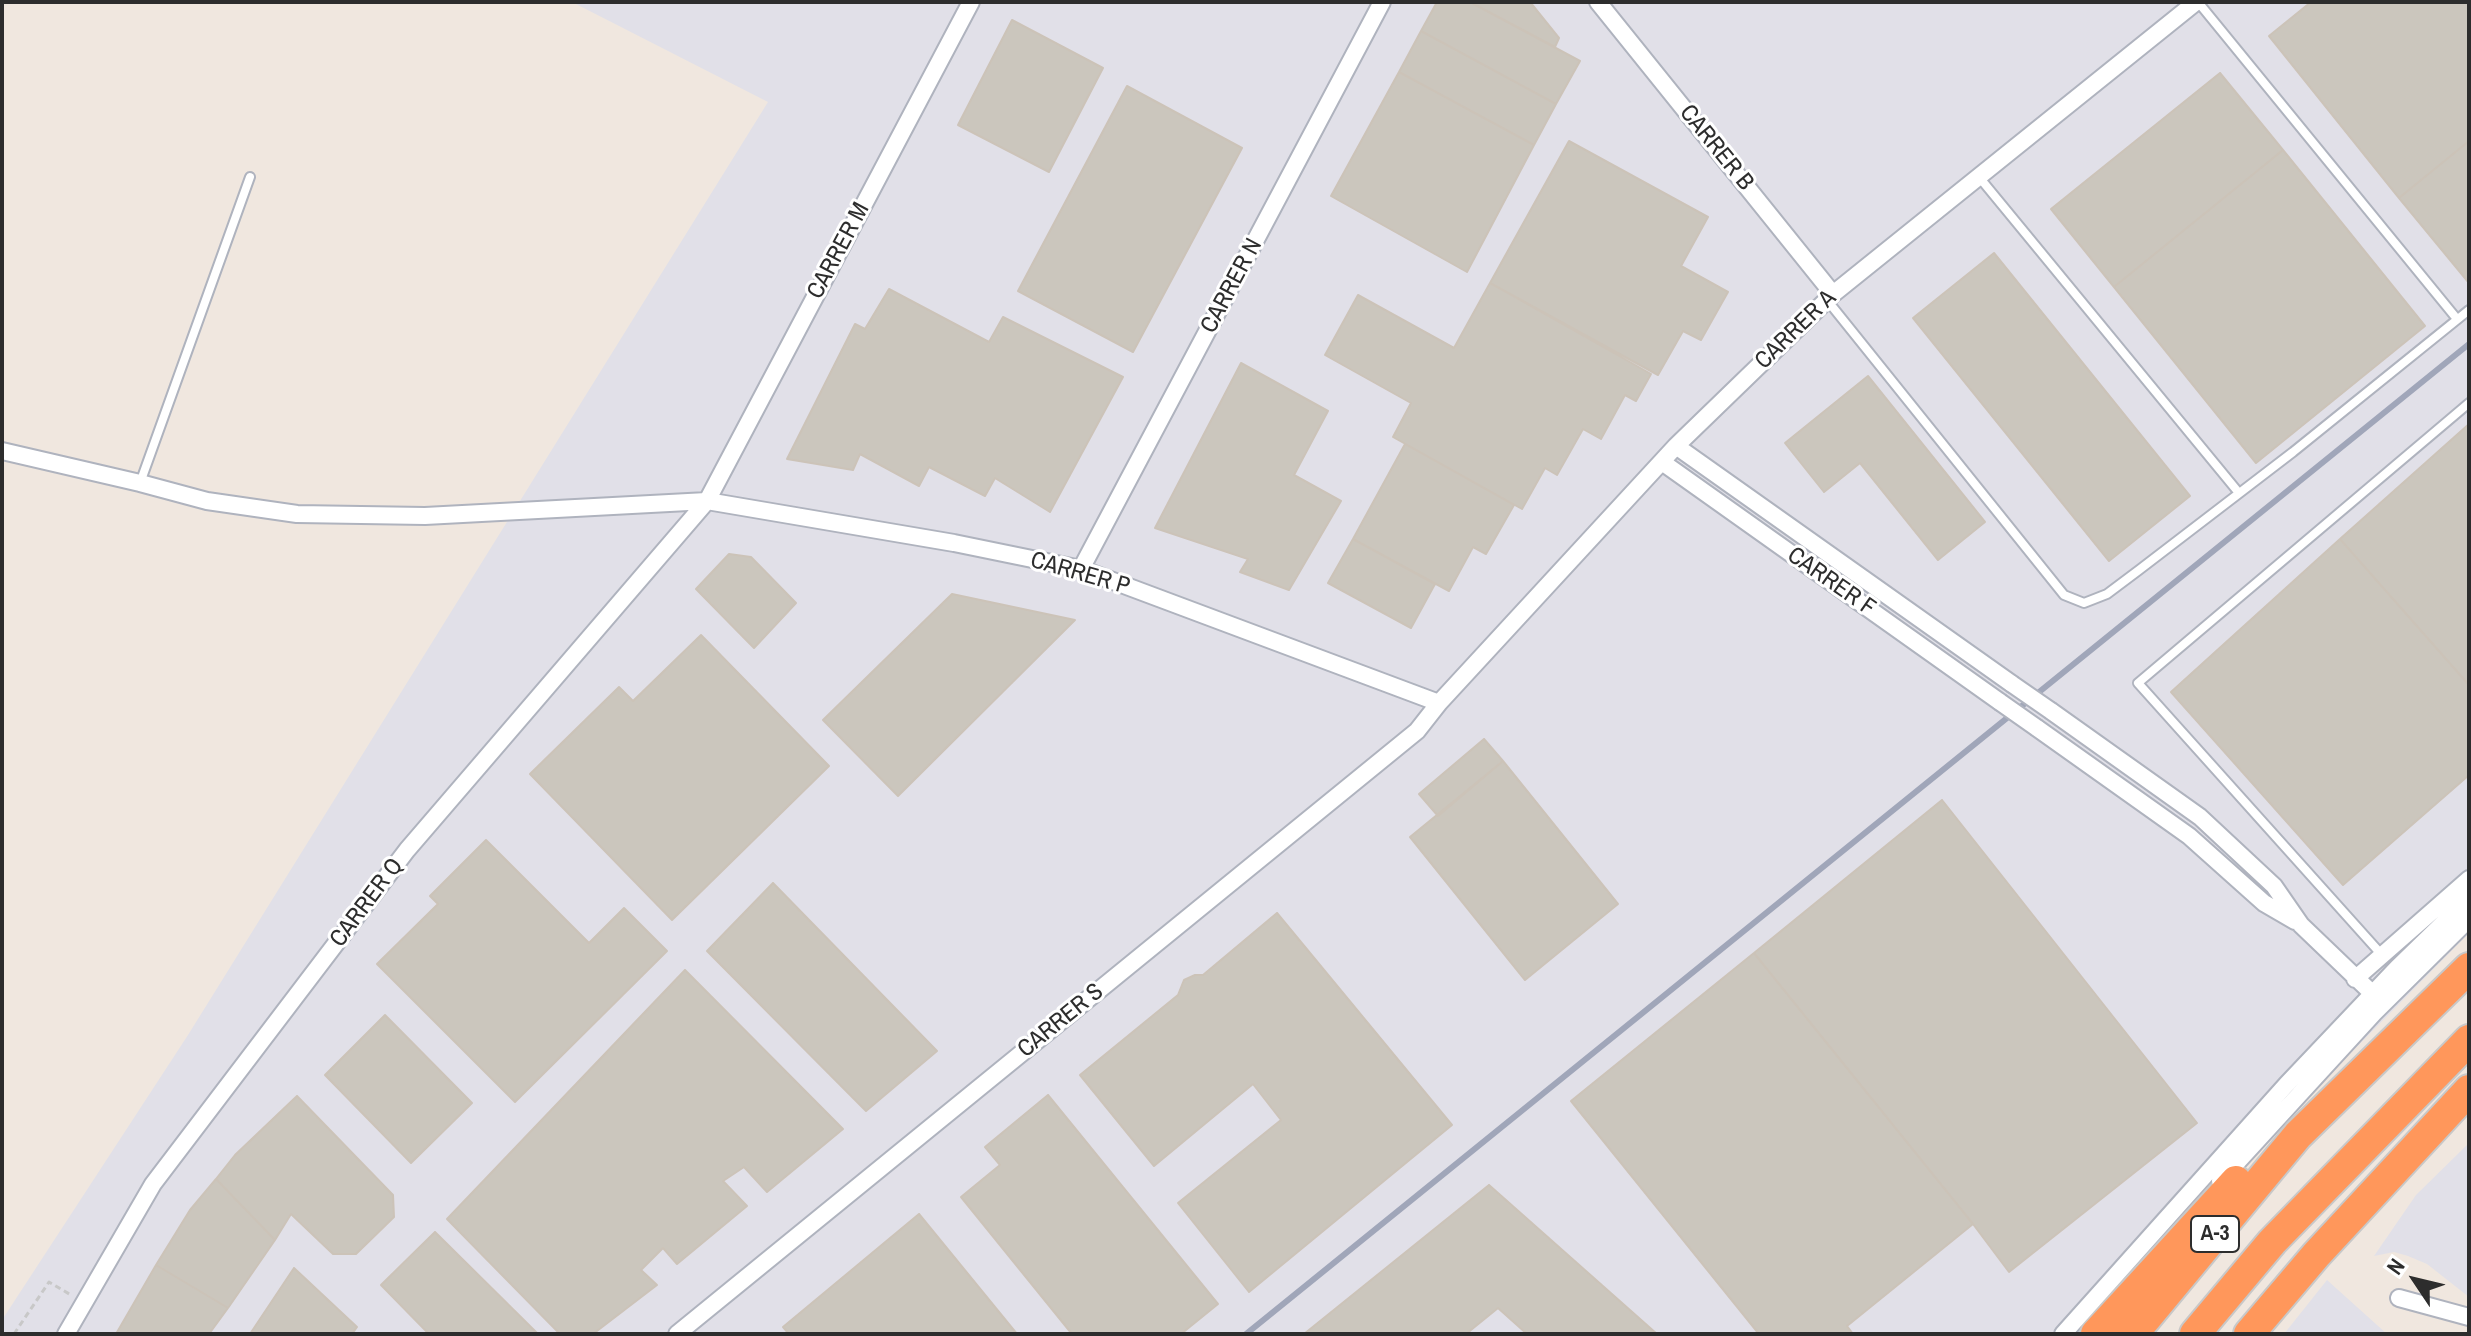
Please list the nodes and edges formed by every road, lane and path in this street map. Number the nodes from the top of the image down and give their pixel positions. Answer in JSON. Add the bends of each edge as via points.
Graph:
{"nodes":[{"id":1,"x":971,"y":2,"type":"edge"},
{"id":2,"x":1382,"y":2,"type":"edge"},
{"id":3,"x":1598,"y":2,"type":"edge"},
{"id":4,"x":2197,"y":2,"type":"edge"},
{"id":5,"x":1979,"y":176,"type":"junction"},
{"id":6,"x":250,"y":177,"type":"dead end"},
{"id":7,"x":1830,"y":297,"type":"junction"},
{"id":8,"x":2469,"y":310,"type":"edge"},
{"id":9,"x":2457,"y":319,"type":"junction"},
{"id":10,"x":2469,"y":403,"type":"edge"},
{"id":11,"x":1676,"y":446,"type":"junction"},
{"id":12,"x":2,"y":451,"type":"edge"},
{"id":13,"x":1662,"y":462,"type":"junction"},
{"id":14,"x":140,"y":483,"type":"junction"},
{"id":15,"x":2239,"y":493,"type":"junction"},
{"id":16,"x":707,"y":501,"type":"junction"},
{"id":17,"x":1081,"y":569,"type":"junction"},
{"id":18,"x":1439,"y":703,"type":"junction"},
{"id":19,"x":2469,"y":879,"type":"edge"},
{"id":20,"x":2469,"y":898,"type":"edge"},
{"id":21,"x":2469,"y":919,"type":"edge"},
{"id":22,"x":2301,"y":925,"type":"junction"},
{"id":23,"x":2383,"y":955,"type":"junction"},
{"id":24,"x":2469,"y":968,"type":"edge"},
{"id":25,"x":2355,"y":979,"type":"junction"},
{"id":26,"x":2373,"y":994,"type":"junction"},
{"id":27,"x":2469,"y":1040,"type":"edge"},
{"id":28,"x":2469,"y":1090,"type":"edge"},
{"id":29,"x":2298,"y":1135,"type":"junction"},
{"id":30,"x":2314,"y":1201,"type":"junction"},
{"id":31,"x":2399,"y":1298,"type":"dead end"},
{"id":32,"x":84,"y":1303,"type":"junction"},
{"id":33,"x":2469,"y":1317,"type":"edge"},
{"id":34,"x":14,"y":1334,"type":"edge"},
{"id":35,"x":66,"y":1334,"type":"edge"},
{"id":36,"x":677,"y":1334,"type":"edge"},
{"id":37,"x":2063,"y":1334,"type":"edge"},
{"id":38,"x":2082,"y":1334,"type":"edge"},
{"id":39,"x":2096,"y":1334,"type":"edge"},
{"id":40,"x":2133,"y":1334,"type":"edge"},
{"id":41,"x":2195,"y":1334,"type":"edge"},
{"id":42,"x":2222,"y":1334,"type":"edge"},
{"id":43,"x":2249,"y":1334,"type":"edge"}],
"edges":[{"from":1,"to":16,"type":"street","name":"CARRER M"},
{"from":2,"to":17,"type":"street","name":"CARRER N"},
{"from":3,"to":7,"type":"street","name":"CARRER B"},
{"from":4,"to":5,"type":"street","name":"CARRER A"},
{"from":4,"to":9,"type":"lane"},
{"from":5,"to":7,"type":"street","name":"CARRER A"},
{"from":5,"to":15,"type":"lane"},
{"from":6,"to":14,"type":"lane"},
{"from":7,"to":11,"type":"street","name":"CARRER A"},
{"from":7,"to":15,"type":"lane","via":[[2073,601],[2084,603],[2107,594]]},
{"from":8,"to":9,"type":"lane"},
{"from":9,"to":15,"type":"lane"},
{"from":10,"to":23,"type":"lane","via":[[2138,683]]},
{"from":11,"to":13,"type":"street","name":"CARRER A"},
{"from":11,"to":22,"type":"street","bridge":true,"via":[[2200,817],[2274,886]]},
{"from":12,"to":14,"type":"street","name":"CARRER P"},
{"from":13,"to":18,"type":"street","name":"CARRER A"},
{"from":13,"to":22,"type":"street","name":"CARRER F","bridge":true,"via":[[2189,836],[2264,903]]},
{"from":14,"to":16,"type":"street","name":"CARRER P","via":[[207,501],[297,514],[425,516]]},
{"from":16,"to":17,"type":"street","name":"CARRER P"},
{"from":16,"to":32,"type":"street","name":"CARRER Q","via":[[407,850],[153,1184]]},
{"from":17,"to":18,"type":"street","name":"CARRER P"},
{"from":18,"to":36,"type":"street","name":"CARRER S","via":[[1417,731]]},
{"from":19,"to":23,"type":"street"},
{"from":20,"to":26,"type":"street"},
{"from":21,"to":38,"type":"street","via":[[2374,1013]]},
{"from":22,"to":25,"type":"street"},
{"from":23,"to":25,"type":"street"},
{"from":24,"to":29,"type":"highway","number":"A-3"},
{"from":25,"to":26,"type":"street"},
{"from":26,"to":37,"type":"street"},
{"from":27,"to":30,"type":"highway","number":"A-3"},
{"from":28,"to":43,"type":"highway"},
{"from":29,"to":39,"type":"highway","via":[[2233,1183]]},
{"from":29,"to":40,"type":"highway","number":"A-3"},
{"from":30,"to":41,"type":"highway","number":"A-3"},
{"from":30,"to":42,"type":"highway","via":[[2289,1254]]},
{"from":31,"to":33,"type":"street"},
{"from":32,"to":34,"type":"path","via":[[49,1282]]},
{"from":32,"to":35,"type":"street","name":"CARRER Q"}]}
